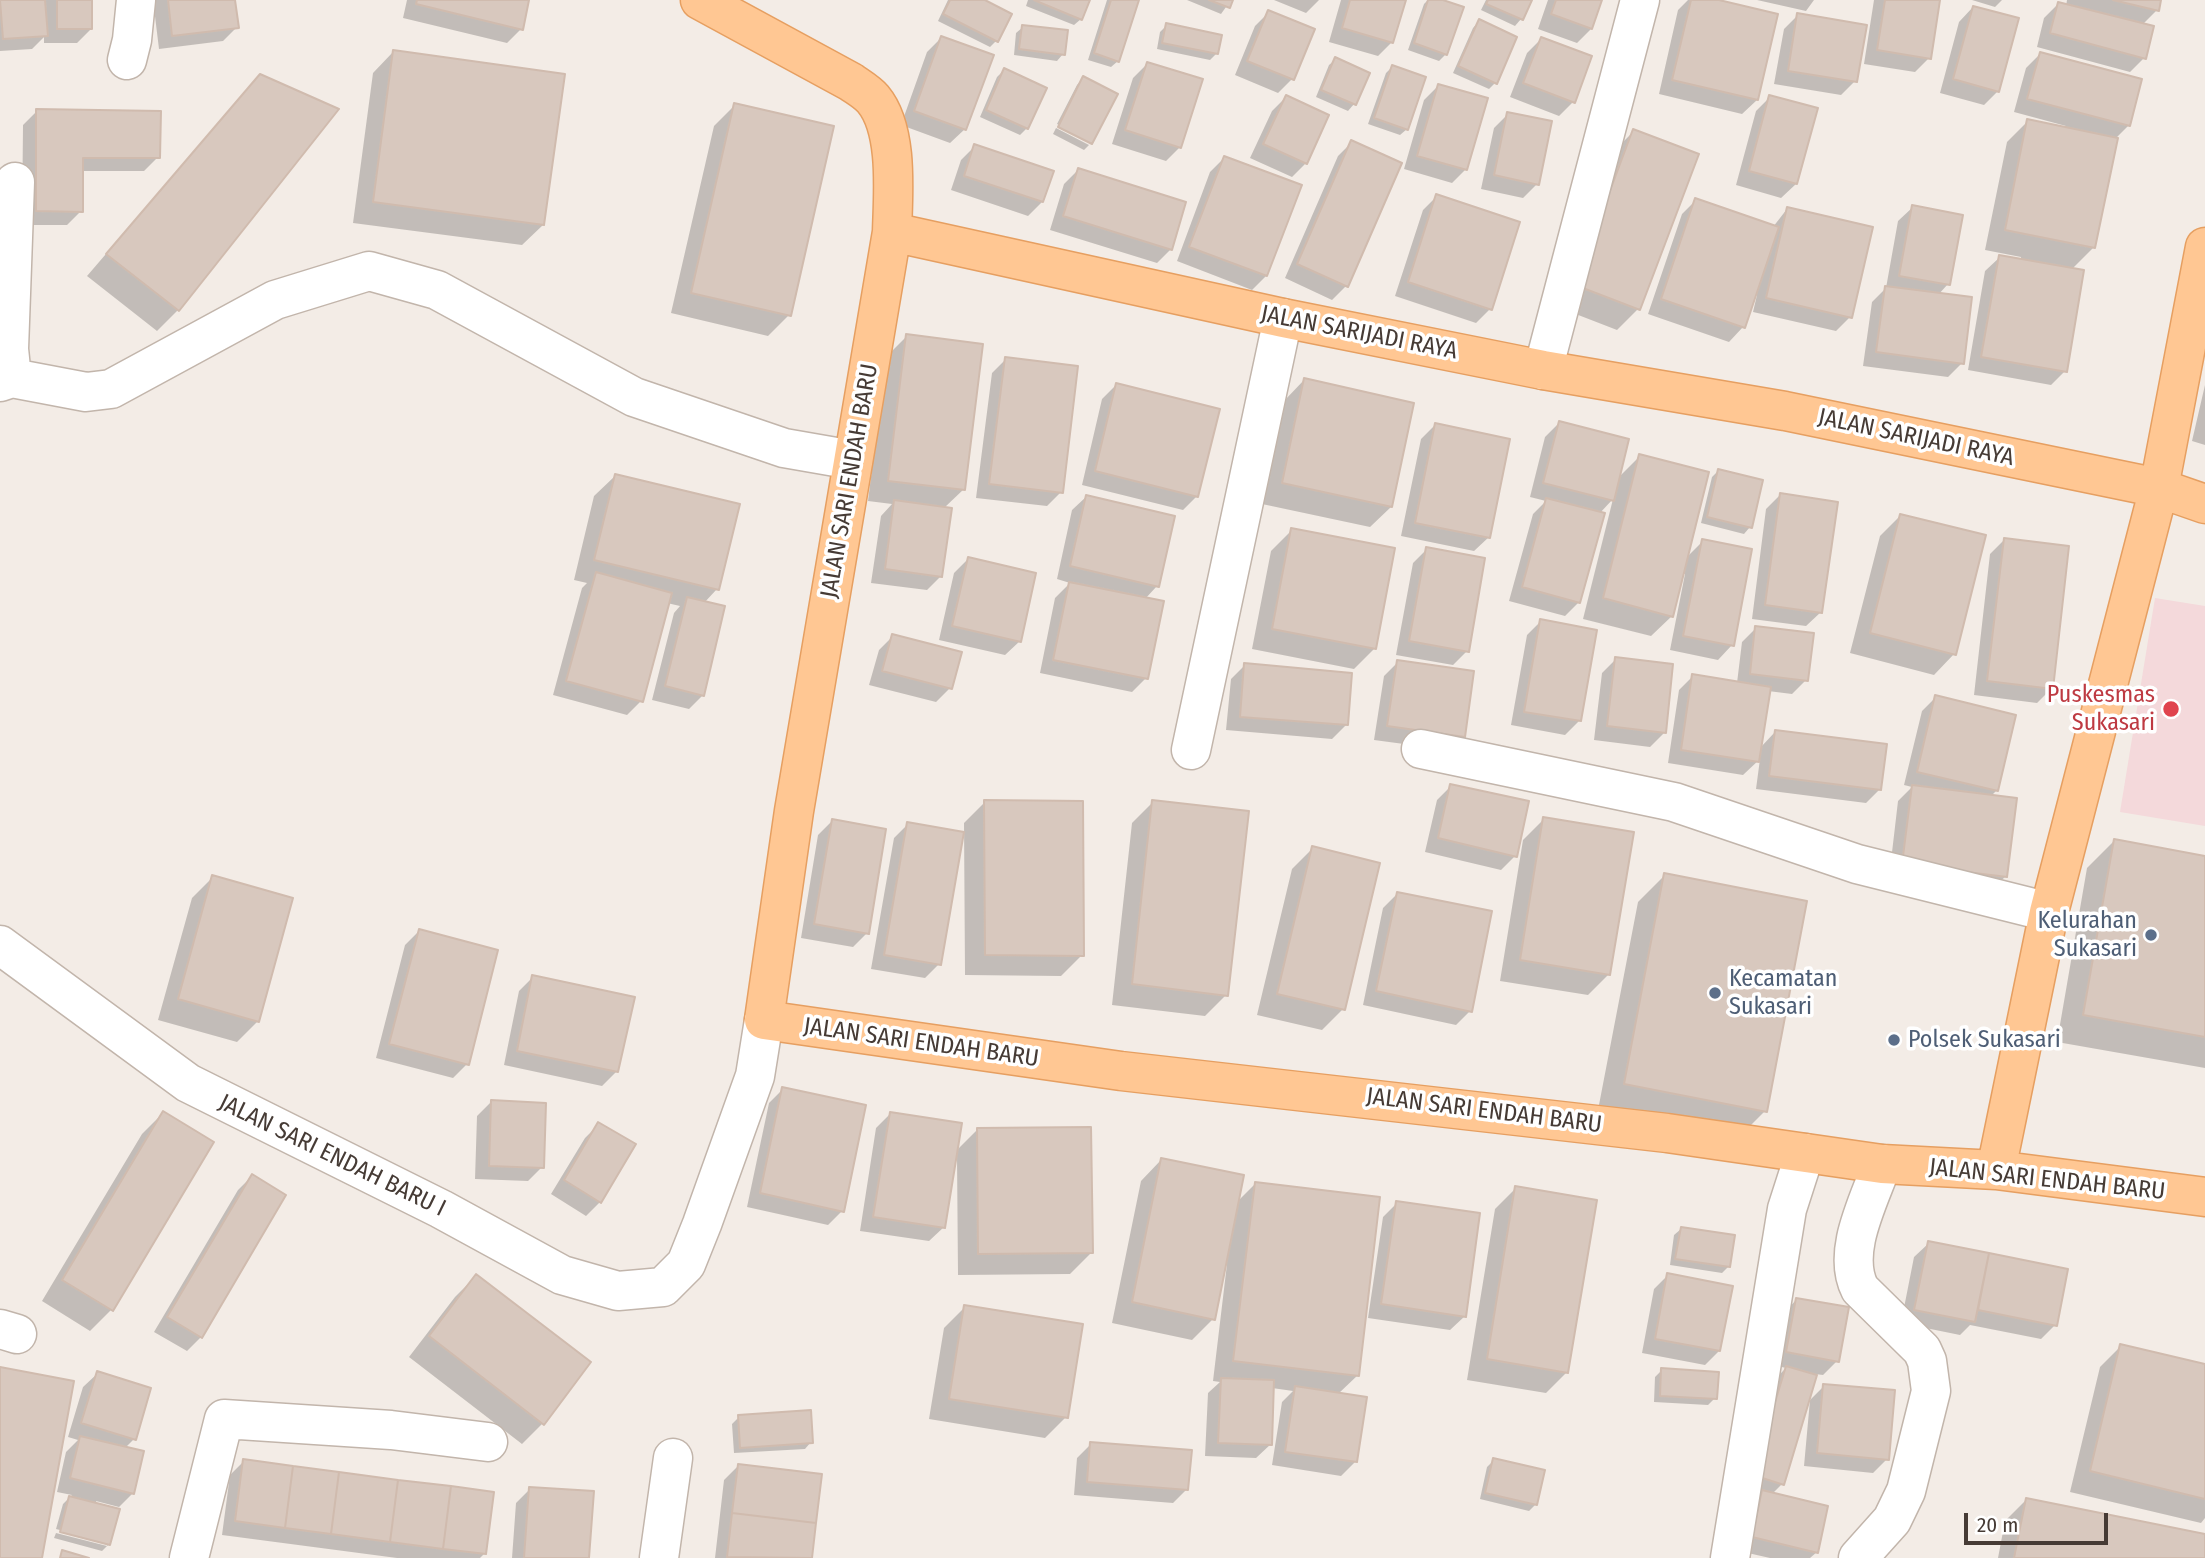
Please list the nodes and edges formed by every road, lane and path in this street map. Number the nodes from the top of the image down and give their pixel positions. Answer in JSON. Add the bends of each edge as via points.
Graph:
{"nodes":[{"id":1,"x":135,"y":0,"type":"edge"},
{"id":2,"x":701,"y":0,"type":"edge"},
{"id":3,"x":1640,"y":0,"type":"edge"},
{"id":4,"x":127,"y":60,"type":"dead end"},
{"id":5,"x":15,"y":182,"type":"dead end"},
{"id":6,"x":892,"y":232,"type":"junction"},
{"id":7,"x":2205,"y":247,"type":"edge"},
{"id":8,"x":1283,"y":318,"type":"junction"},
{"id":9,"x":1543,"y":369,"type":"junction"},
{"id":10,"x":6,"y":380,"type":"edge"},
{"id":11,"x":853,"y":460,"type":"junction"},
{"id":12,"x":2159,"y":488,"type":"junction"},
{"id":13,"x":2205,"y":504,"type":"edge"},
{"id":14,"x":1422,"y":749,"type":"dead end"},
{"id":15,"x":1191,"y":750,"type":"dead end"},
{"id":16,"x":2049,"y":912,"type":"junction"},
{"id":17,"x":0,"y":945,"type":"edge"},
{"id":18,"x":764,"y":1020,"type":"junction"},
{"id":19,"x":1805,"y":1153,"type":"junction"},
{"id":20,"x":1882,"y":1164,"type":"junction"},
{"id":21,"x":1996,"y":1170,"type":"junction"},
{"id":22,"x":2205,"y":1197,"type":"edge"},
{"id":23,"x":686,"y":1264,"type":"joint"},
{"id":24,"x":488,"y":1442,"type":"dead end"},
{"id":25,"x":673,"y":1458,"type":"dead end"},
{"id":26,"x":645,"y":1549,"type":"edge"},
{"id":27,"x":190,"y":1558,"type":"edge"},
{"id":28,"x":1730,"y":1558,"type":"edge"},
{"id":29,"x":1858,"y":1558,"type":"edge"}],
"edges":[{"from":1,"to":4,"type":"street"},
{"from":2,"to":6,"type":"main road","via":[[851,82],[873,99],[885,121],[893,162]]},
{"from":3,"to":9,"type":"street"},
{"from":5,"to":10,"type":"street"},
{"from":6,"to":8,"type":"main road","name":"JALAN SARIJADI RAYA"},
{"from":6,"to":11,"type":"main road","name":"JALAN SARI ENDAH BARU"},
{"from":7,"to":12,"type":"main road"},
{"from":8,"to":9,"type":"main road","name":"JALAN SARIJADI RAYA"},
{"from":8,"to":15,"type":"street"},
{"from":9,"to":12,"type":"main road","name":"JALAN SARIJADI RAYA","via":[[1785,411]]},
{"from":10,"to":11,"type":"street","via":[[86,392],[111,389],[275,300],[369,271],[437,290],[634,397],[785,448]]},
{"from":11,"to":18,"type":"main road","name":"JALAN SARI ENDAH BARU"},
{"from":12,"to":13,"type":"main road","name":"JALAN SARIJADI RAYA"},
{"from":12,"to":16,"type":"main road"},
{"from":14,"to":16,"type":"street","via":[[1674,802],[1857,864]]},
{"from":16,"to":21,"type":"main road"},
{"from":17,"to":23,"type":"street","name":"JALAN SARI ENDAH BARU I","via":[[188,1083],[562,1275],[618,1292],[663,1287]]},
{"from":18,"to":19,"type":"main road","name":"JALAN SARI ENDAH BARU","via":[[1121,1071],[1627,1128]]},
{"from":18,"to":23,"type":"street","name":"JALAN SARI ENDAH BARU","via":[[755,1076]]},
{"from":19,"to":20,"type":"main road","name":"JALAN SARI ENDAH BARU"},
{"from":19,"to":28,"type":"street","via":[[1787,1209]]},
{"from":20,"to":21,"type":"main road","name":"JALAN SARI ENDAH BARU"},
{"from":20,"to":29,"type":"street","via":[[1853,1248],[1855,1279],[1922,1350],[1931,1391],[1906,1491],[1892,1520]]},
{"from":21,"to":22,"type":"main road","name":"JALAN SARI ENDAH BARU"},
{"from":24,"to":27,"type":"street","via":[[391,1430],[224,1419]]},
{"from":25,"to":26,"type":"street"}]}
